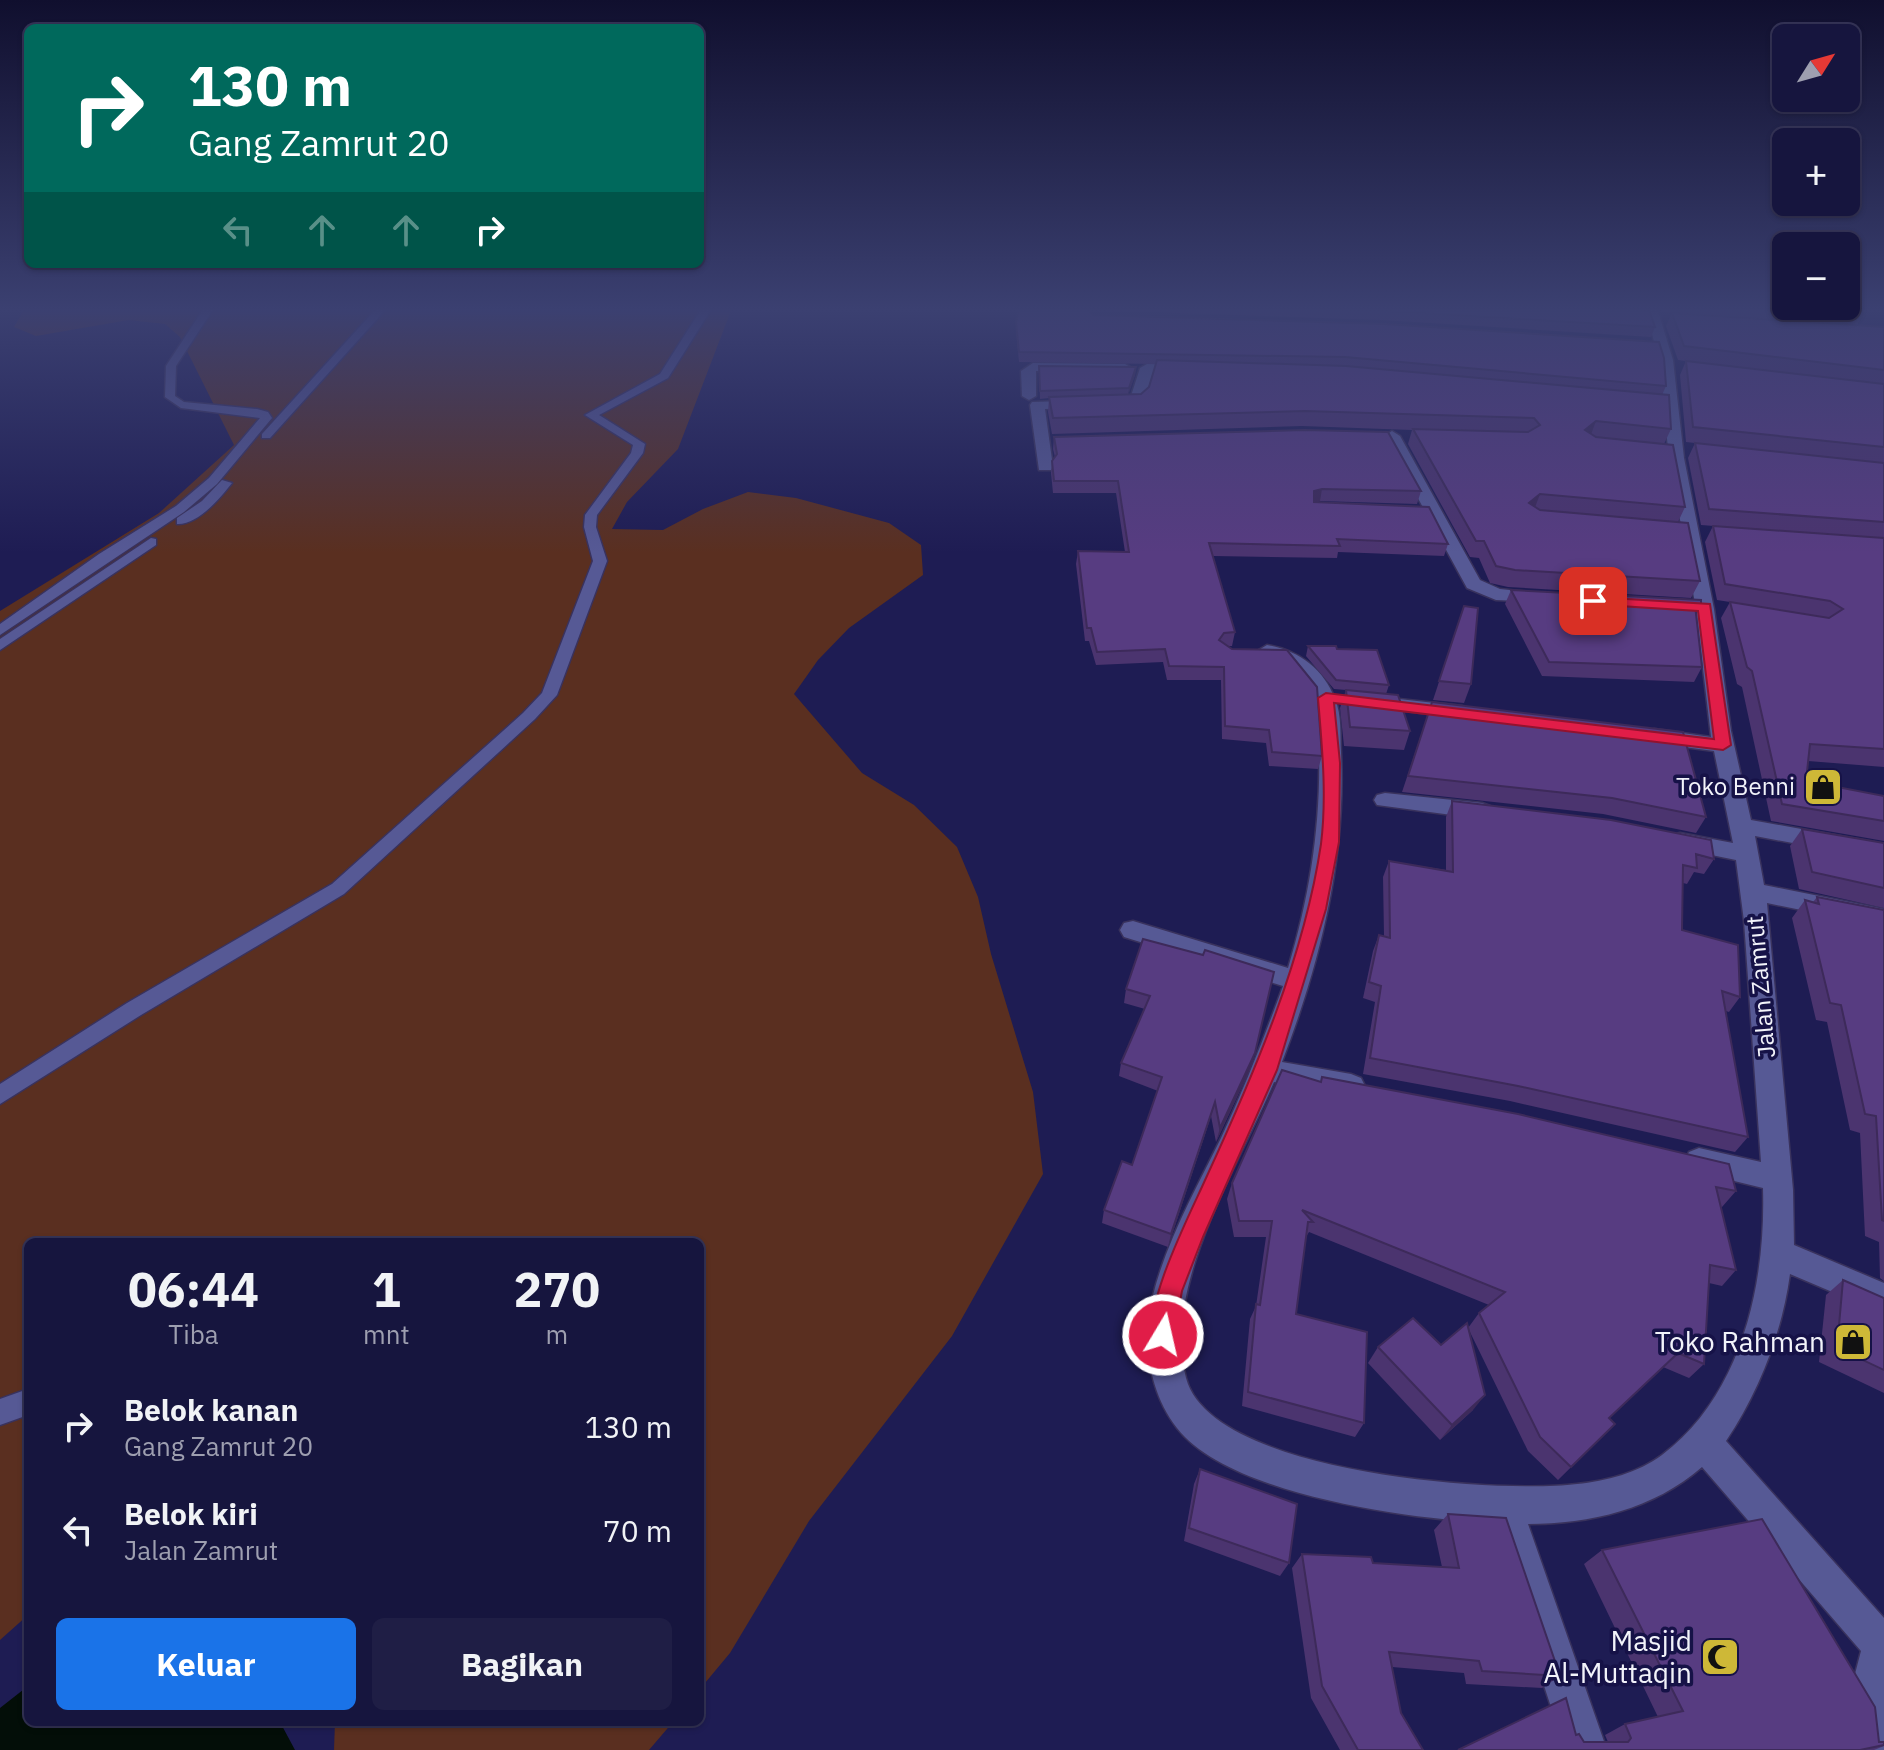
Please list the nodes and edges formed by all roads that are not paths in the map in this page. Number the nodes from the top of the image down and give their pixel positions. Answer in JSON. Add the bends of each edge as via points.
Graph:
{"nodes":[{"id":1,"x":170,"y":390,"type":"edge"},
{"id":2,"x":306,"y":390,"type":"edge"},
{"id":3,"x":637,"y":390,"type":"edge"},
{"id":4,"x":1029,"y":390,"type":"edge"},
{"id":5,"x":1140,"y":390,"type":"edge"},
{"id":6,"x":1664,"y":390,"type":"edge"},
{"id":7,"x":1029,"y":396,"type":"dead end"},
{"id":8,"x":295,"y":401,"type":"junction"},
{"id":9,"x":257,"y":412,"type":"junction"},
{"id":10,"x":1392,"y":436,"type":"edge"},
{"id":11,"x":1045,"y":467,"type":"dead end"},
{"id":12,"x":1554,"y":599,"type":"edge"},
{"id":13,"x":0,"y":631,"type":"edge"},
{"id":14,"x":0,"y":646,"type":"edge"},
{"id":15,"x":1241,"y":653,"type":"edge"},
{"id":16,"x":1341,"y":699,"type":"junction"},
{"id":17,"x":1479,"y":714,"type":"edge"},
{"id":18,"x":1631,"y":733,"type":"edge"},
{"id":19,"x":1723,"y":745,"type":"junction"},
{"id":20,"x":1385,"y":800,"type":"dead end"},
{"id":21,"x":1509,"y":814,"type":"edge"},
{"id":22,"x":1740,"y":826,"type":"junction"},
{"id":23,"x":1660,"y":837,"type":"edge"},
{"id":24,"x":1884,"y":852,"type":"edge"},
{"id":25,"x":1745,"y":854,"type":"junction"},
{"id":26,"x":1753,"y":892,"type":"junction"},
{"id":27,"x":1884,"y":918,"type":"edge"},
{"id":28,"x":1133,"y":930,"type":"dead end"},
{"id":29,"x":1297,"y":981,"type":"junction"},
{"id":30,"x":1267,"y":1070,"type":"junction"},
{"id":31,"x":1373,"y":1090,"type":"edge"},
{"id":32,"x":0,"y":1095,"type":"edge"},
{"id":33,"x":1672,"y":1154,"type":"edge"},
{"id":34,"x":1776,"y":1178,"type":"junction"},
{"id":35,"x":1778,"y":1253,"type":"junction"},
{"id":36,"x":1884,"y":1299,"type":"edge"},
{"id":37,"x":24,"y":1403,"type":"edge"},
{"id":38,"x":0,"y":1412,"type":"edge"},
{"id":39,"x":1703,"y":1442,"type":"junction"},
{"id":40,"x":1503,"y":1505,"type":"junction"},
{"id":41,"x":1884,"y":1646,"type":"edge"},
{"id":42,"x":1586,"y":1750,"type":"edge"},
{"id":43,"x":1874,"y":1750,"type":"edge"}],
"edges":[{"from":1,"to":9,"type":"lane","via":[[170,397],[181,405]]},
{"from":2,"to":8,"type":"lane"},
{"from":3,"to":32,"type":"lane","via":[[591,415],[639,444],[591,515],[600,561],[549,695],[338,889]]},
{"from":4,"to":7,"type":"street"},
{"from":5,"to":11,"type":"street","via":[[1134,403],[1037,405],[1050,442]]},
{"from":6,"to":19,"type":"street","name":"Jalan Zamrut"},
{"from":8,"to":9,"type":"lane"},
{"from":8,"to":14,"type":"lane","via":[[206,504]]},
{"from":9,"to":13,"type":"lane","via":[[266,418],[191,500]]},
{"from":10,"to":12,"type":"street","via":[[1426,512],[1473,584],[1508,596]]},
{"from":15,"to":16,"type":"street","via":[[1277,651],[1292,656]]},
{"from":16,"to":17,"type":"street"},
{"from":16,"to":29,"type":"street","name":"Jalan Zamrut","via":[[1332,763],[1330,842]]},
{"from":18,"to":19,"type":"street"},
{"from":19,"to":22,"type":"street","name":"Jalan Zamrut"},
{"from":20,"to":21,"type":"street"},
{"from":22,"to":24,"type":"street"},
{"from":22,"to":25,"type":"street","name":"Jalan Zamrut"},
{"from":23,"to":25,"type":"street"},
{"from":25,"to":26,"type":"street","name":"Jalan Zamrut"},
{"from":26,"to":27,"type":"street"},
{"from":26,"to":34,"type":"street","name":"Jalan Zamrut"},
{"from":28,"to":29,"type":"street"},
{"from":29,"to":30,"type":"street","name":"Jalan Zamrut"},
{"from":30,"to":31,"type":"street"},
{"from":30,"to":40,"type":"street","name":"Jalan Zamrut","via":[[1170,1291],[1163,1335],[1174,1393],[1198,1424],[1241,1453],[1296,1476],[1409,1497]]},
{"from":33,"to":34,"type":"street"},
{"from":34,"to":35,"type":"street","name":"Jalan Zamrut"},
{"from":35,"to":36,"type":"street"},
{"from":35,"to":39,"type":"street","name":"Jalan Zamrut","via":[[1761,1336],[1746,1374]]},
{"from":37,"to":38,"type":"lane"},
{"from":39,"to":40,"type":"street","name":"Jalan Zamrut","via":[[1670,1473],[1618,1494],[1577,1505]]},
{"from":39,"to":41,"type":"street"},
{"from":40,"to":42,"type":"street"},
{"from":41,"to":43,"type":"street","via":[[1872,1668],[1867,1705]]}]}
